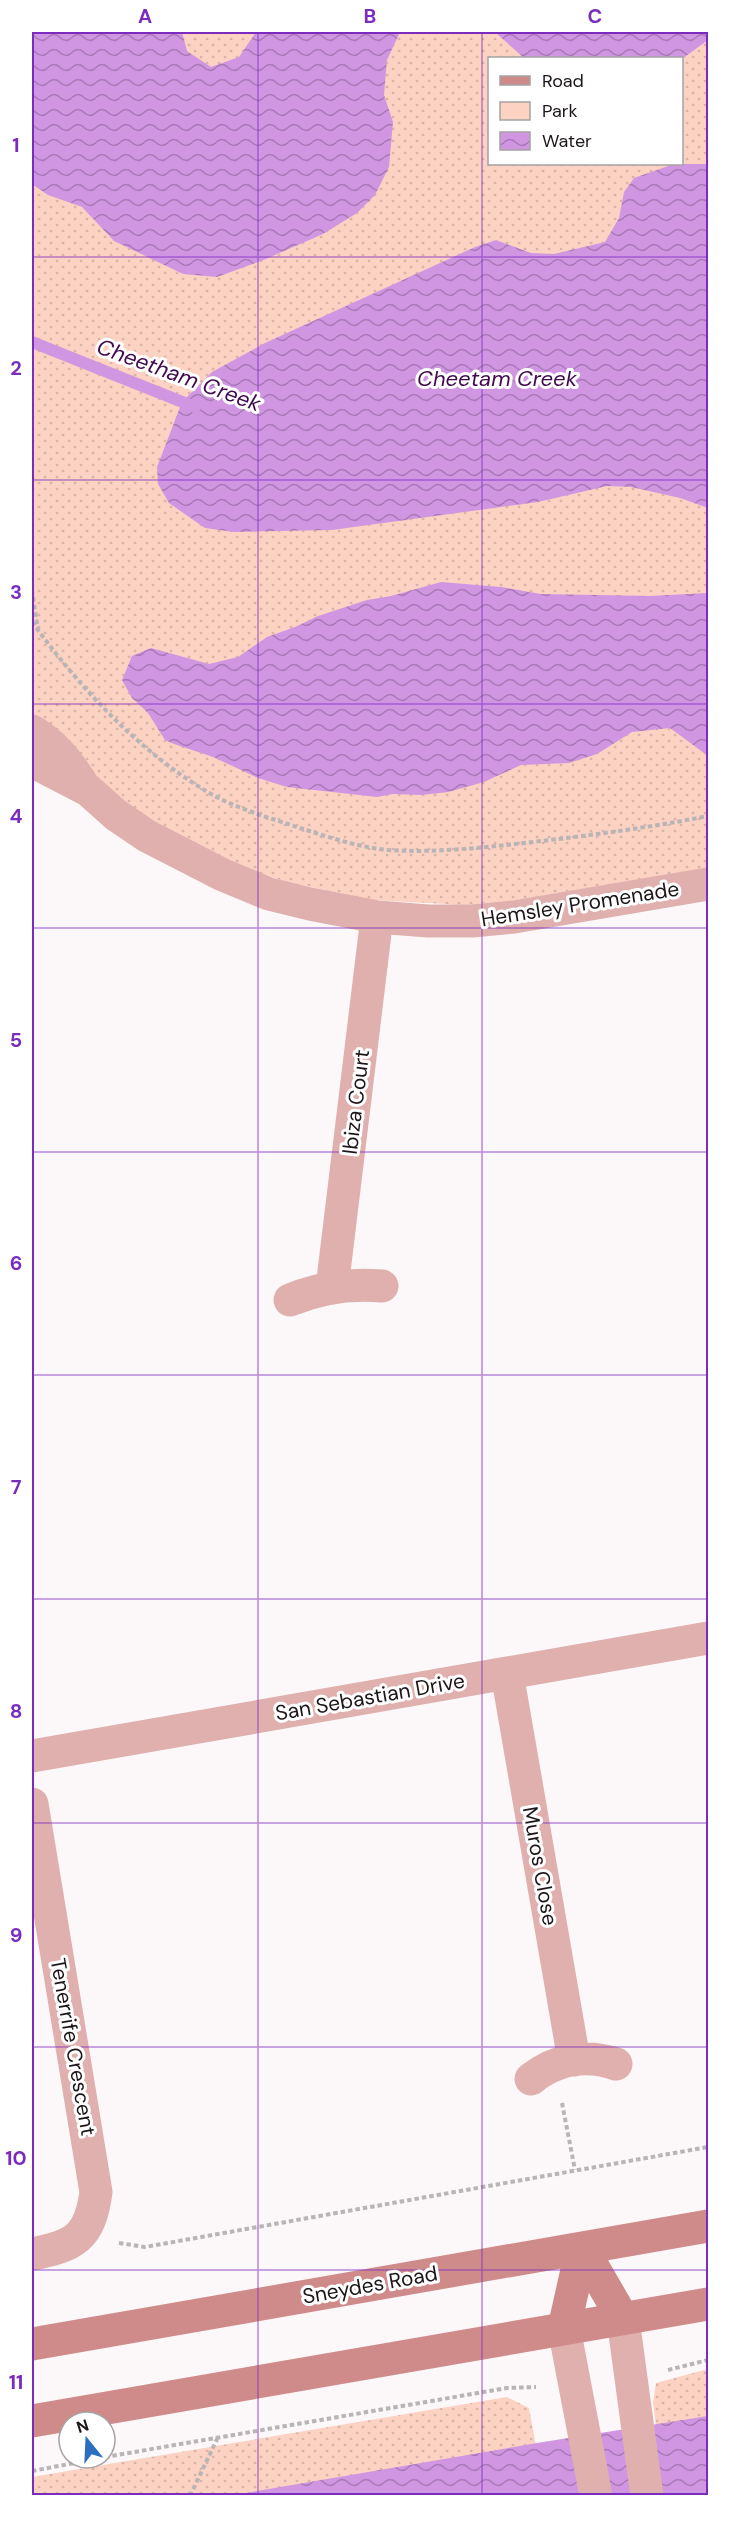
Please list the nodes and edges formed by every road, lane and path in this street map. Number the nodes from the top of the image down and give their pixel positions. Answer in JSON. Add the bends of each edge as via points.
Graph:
{"nodes":[{"id":1,"x":32,"y":590,"type":"edge"},
{"id":2,"x":32,"y":622,"type":"edge"},
{"id":3,"x":38,"y":630,"type":"junction"},
{"id":4,"x":32,"y":731,"type":"edge"},
{"id":5,"x":32,"y":761,"type":"edge"},
{"id":6,"x":88,"y":790,"type":"junction"},
{"id":7,"x":708,"y":816,"type":"edge"},
{"id":8,"x":708,"y":884,"type":"edge"},
{"id":9,"x":377,"y":917,"type":"junction"},
{"id":10,"x":382,"y":1286,"type":"dead end"},
{"id":11,"x":332,"y":1288,"type":"junction"},
{"id":12,"x":290,"y":1300,"type":"dead end"},
{"id":13,"x":708,"y":1638,"type":"edge"},
{"id":14,"x":507,"y":1673,"type":"junction"},
{"id":15,"x":32,"y":1756,"type":"edge"},
{"id":16,"x":32,"y":1804,"type":"edge"},
{"id":17,"x":573,"y":2060,"type":"junction"},
{"id":18,"x":616,"y":2064,"type":"dead end"},
{"id":19,"x":534,"y":2076,"type":"joint"},
{"id":20,"x":708,"y":2147,"type":"edge"},
{"id":21,"x":574,"y":2170,"type":"junction"},
{"id":22,"x":708,"y":2226,"type":"edge"},
{"id":23,"x":84,"y":2232,"type":"junction"},
{"id":24,"x":582,"y":2248,"type":"junction"},
{"id":25,"x":32,"y":2254,"type":"edge"},
{"id":26,"x":708,"y":2304,"type":"edge"},
{"id":27,"x":623,"y":2319,"type":"junction"},
{"id":28,"x":564,"y":2328,"type":"junction"},
{"id":29,"x":32,"y":2344,"type":"edge"},
{"id":30,"x":708,"y":2360,"type":"edge"},
{"id":31,"x":633,"y":2390,"type":"junction"},
{"id":32,"x":577,"y":2398,"type":"junction"},
{"id":33,"x":32,"y":2421,"type":"edge"},
{"id":34,"x":218,"y":2437,"type":"junction"},
{"id":35,"x":117,"y":2455,"type":"edge"},
{"id":36,"x":57,"y":2466,"type":"edge"},
{"id":37,"x":32,"y":2471,"type":"edge"},
{"id":38,"x":190,"y":2496,"type":"edge"},
{"id":39,"x":596,"y":2496,"type":"edge"},
{"id":40,"x":647,"y":2496,"type":"edge"}],
"edges":[{"from":1,"to":3,"type":"path"},
{"from":2,"to":3,"type":"path"},
{"from":3,"to":7,"type":"path","via":[[88,692],[170,767],[212,795],[331,838],[386,849],[430,851],[543,841]]},
{"from":4,"to":6,"type":"street","name":"Hemsley Promenade","via":[[45,738],[65,759]]},
{"from":5,"to":6,"type":"street","name":"Hemsley Promenade"},
{"from":6,"to":9,"type":"street","name":"Hemsley Promenade","via":[[147,836],[223,875],[269,894]]},
{"from":8,"to":9,"type":"street","name":"Hemsley Promenade","via":[[514,917],[428,921]]},
{"from":9,"to":11,"type":"street","name":"Ibiza Court"},
{"from":10,"to":11,"type":"street"},
{"from":11,"to":12,"type":"street"},
{"from":13,"to":14,"type":"street","name":"San Sebastian Drive"},
{"from":14,"to":15,"type":"street","name":"San Sebastian Drive"},
{"from":14,"to":17,"type":"street","name":"Muros Close"},
{"from":16,"to":23,"type":"street","name":"Tenerrife Crescent","via":[[94,2173],[93,2213]]},
{"from":17,"to":18,"type":"street","via":[[589,2058]]},
{"from":17,"to":19,"type":"street"},
{"from":19,"to":21,"type":"path","via":[[560,2089]]},
{"from":20,"to":21,"type":"path"},
{"from":21,"to":23,"type":"path","via":[[146,2247]]},
{"from":22,"to":24,"type":"main road","name":"Sneydes Road"},
{"from":23,"to":25,"type":"street","via":[[66,2245]]},
{"from":24,"to":27,"type":"main road"},
{"from":24,"to":28,"type":"main road"},
{"from":24,"to":29,"type":"main road","name":"Sneydes Road"},
{"from":26,"to":27,"type":"main road"},
{"from":27,"to":28,"type":"main road"},
{"from":27,"to":31,"type":"street"},
{"from":28,"to":32,"type":"street"},
{"from":28,"to":33,"type":"main road"},
{"from":30,"to":31,"type":"path","via":[[664,2371]]},
{"from":31,"to":40,"type":"street"},
{"from":32,"to":34,"type":"path","via":[[507,2388]]},
{"from":32,"to":39,"type":"street"},
{"from":34,"to":35,"type":"path"},
{"from":34,"to":38,"type":"path"},
{"from":36,"to":37,"type":"path"}]}
